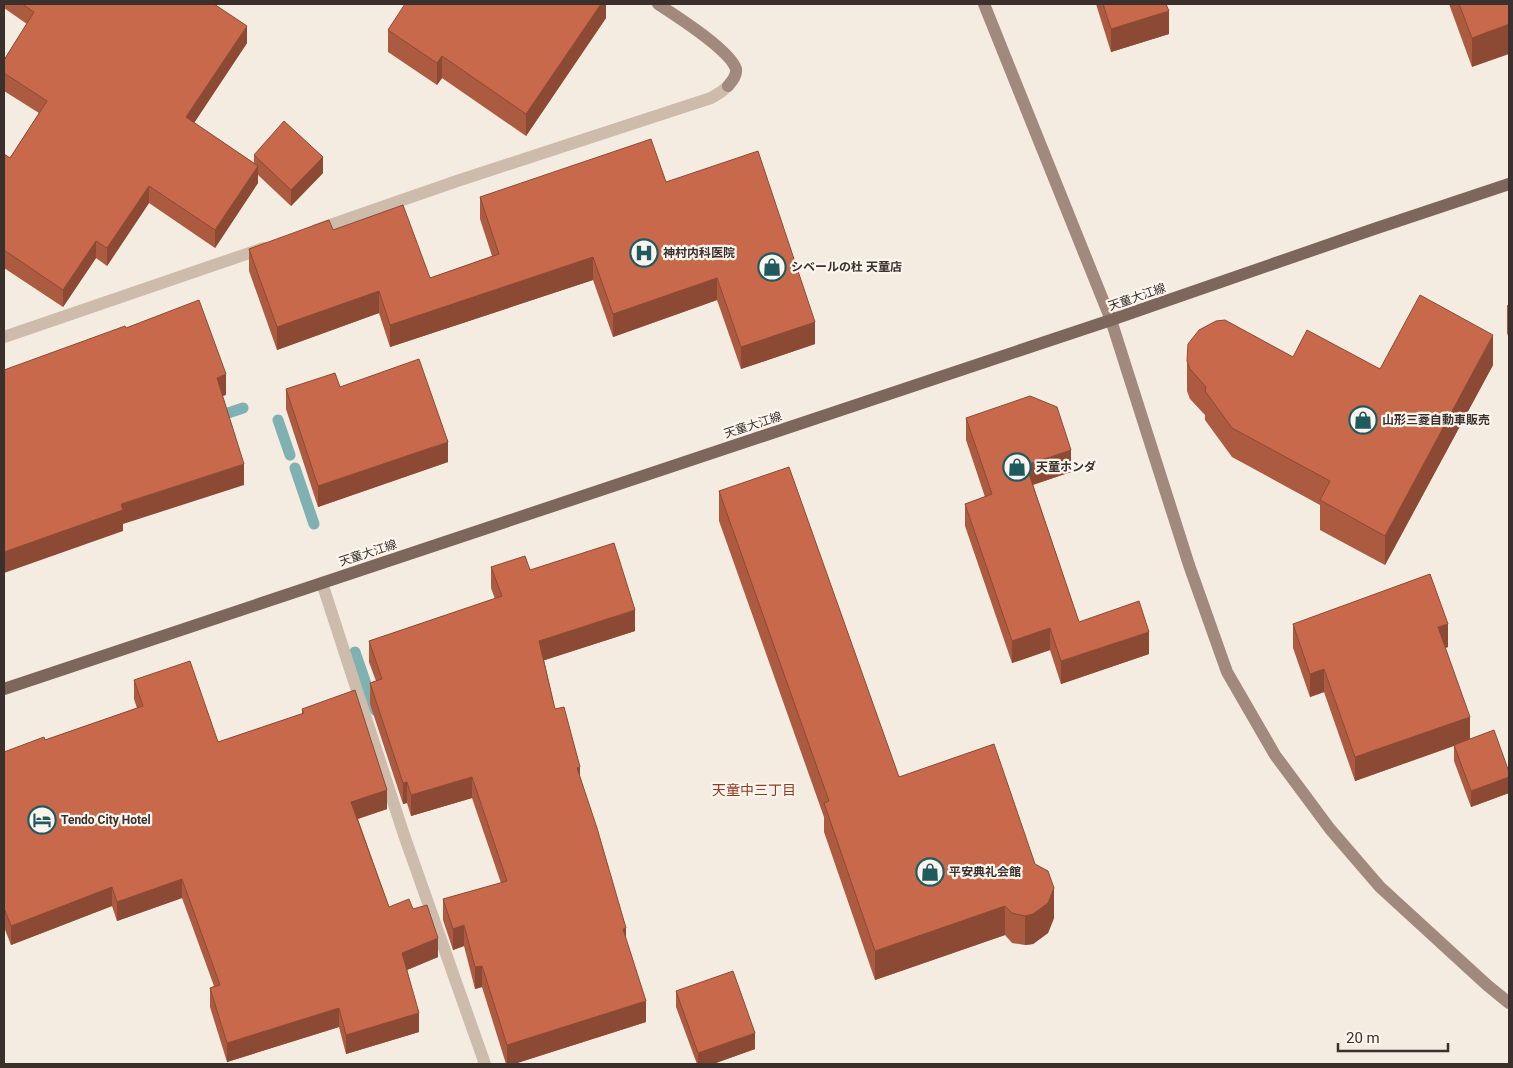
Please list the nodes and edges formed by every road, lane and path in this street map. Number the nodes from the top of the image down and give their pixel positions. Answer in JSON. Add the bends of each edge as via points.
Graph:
{"nodes":[{"id":1,"x":658,"y":4,"type":"edge"},
{"id":2,"x":984,"y":4,"type":"edge"},
{"id":3,"x":1509,"y":184,"type":"edge"},
{"id":4,"x":307,"y":233,"type":"edge"},
{"id":5,"x":279,"y":243,"type":"edge"},
{"id":6,"x":1111,"y":320,"type":"junction"},
{"id":7,"x":4,"y":337,"type":"edge"},
{"id":8,"x":322,"y":583,"type":"junction"},
{"id":9,"x":4,"y":689,"type":"edge"},
{"id":10,"x":1509,"y":1003,"type":"edge"},
{"id":11,"x":485,"y":1064,"type":"edge"}],
"edges":[{"from":1,"to":4,"type":"street","via":[[713,43],[731,60],[736,70],[735,78],[721,92]]},
{"from":2,"to":6,"type":"street"},
{"from":3,"to":6,"type":"main road","name":"天童大江線"},
{"from":5,"to":7,"type":"street"},
{"from":6,"to":8,"type":"main road","name":"天童大江線"},
{"from":6,"to":10,"type":"street","via":[[1189,565],[1228,672],[1276,755],[1330,829],[1380,887]]},
{"from":8,"to":9,"type":"main road","name":"天童大江線"},
{"from":8,"to":11,"type":"street","via":[[404,835]]}]}
